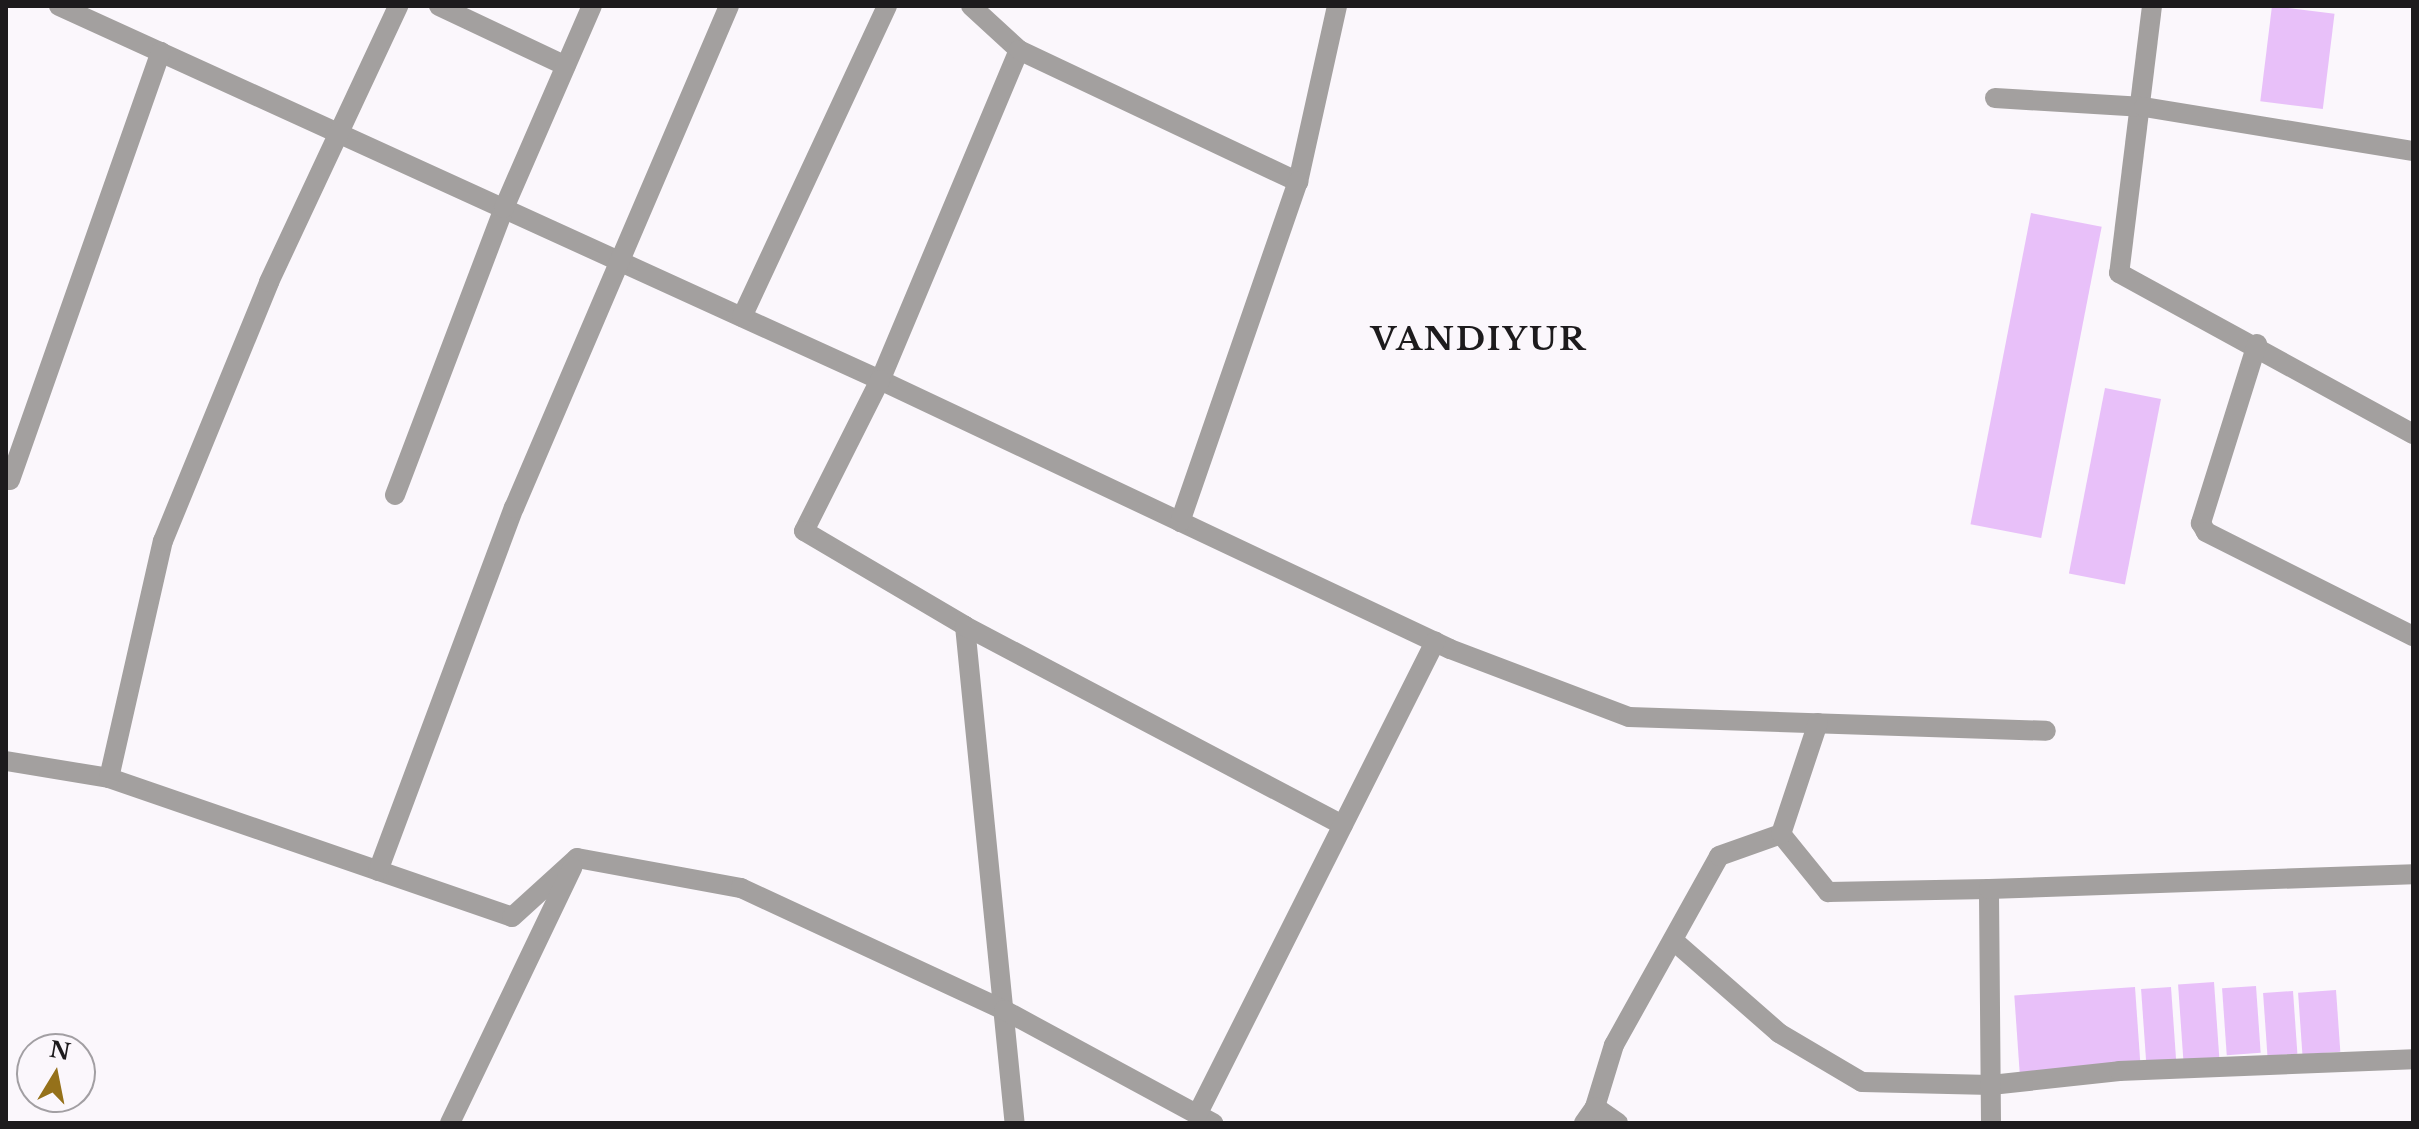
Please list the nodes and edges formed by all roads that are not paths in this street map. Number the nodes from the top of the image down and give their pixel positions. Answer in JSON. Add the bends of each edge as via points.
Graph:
{"nodes":[{"id":1,"x":59,"y":6,"type":"edge"},
{"id":2,"x":398,"y":6,"type":"edge"},
{"id":3,"x":439,"y":6,"type":"edge"},
{"id":4,"x":592,"y":6,"type":"edge"},
{"id":5,"x":729,"y":6,"type":"edge"},
{"id":6,"x":887,"y":6,"type":"edge"},
{"id":7,"x":971,"y":6,"type":"edge"},
{"id":8,"x":1337,"y":6,"type":"edge"},
{"id":9,"x":2152,"y":6,"type":"edge"},
{"id":10,"x":1019,"y":50,"type":"junction"},
{"id":11,"x":161,"y":52,"type":"junction"},
{"id":12,"x":566,"y":66,"type":"junction"},
{"id":13,"x":1995,"y":98,"type":"dead end"},
{"id":14,"x":2144,"y":107,"type":"junction"},
{"id":15,"x":341,"y":135,"type":"junction"},
{"id":16,"x":2413,"y":151,"type":"edge"},
{"id":17,"x":1298,"y":182,"type":"junction"},
{"id":18,"x":504,"y":208,"type":"junction"},
{"id":19,"x":623,"y":263,"type":"junction"},
{"id":20,"x":742,"y":317,"type":"junction"},
{"id":21,"x":2257,"y":344,"type":"junction"},
{"id":22,"x":880,"y":380,"type":"junction"},
{"id":23,"x":2413,"y":434,"type":"edge"},
{"id":24,"x":10,"y":480,"type":"dead end"},
{"id":25,"x":395,"y":495,"type":"dead end"},
{"id":26,"x":1180,"y":522,"type":"junction"},
{"id":27,"x":965,"y":626,"type":"junction"},
{"id":28,"x":2413,"y":636,"type":"edge"},
{"id":29,"x":1435,"y":642,"type":"junction"},
{"id":30,"x":1818,"y":723,"type":"junction"},
{"id":31,"x":2046,"y":731,"type":"dead end"},
{"id":32,"x":6,"y":761,"type":"edge"},
{"id":33,"x":109,"y":778,"type":"junction"},
{"id":34,"x":1343,"y":825,"type":"junction"},
{"id":35,"x":1781,"y":834,"type":"junction"},
{"id":36,"x":577,"y":858,"type":"junction"},
{"id":37,"x":378,"y":871,"type":"junction"},
{"id":38,"x":2413,"y":874,"type":"edge"},
{"id":39,"x":1989,"y":889,"type":"junction"},
{"id":40,"x":1674,"y":941,"type":"junction"},
{"id":41,"x":1004,"y":1010,"type":"junction"},
{"id":42,"x":2413,"y":1059,"type":"edge"},
{"id":43,"x":1991,"y":1085,"type":"junction"},
{"id":44,"x":1590,"y":1115,"type":"edge"},
{"id":45,"x":1205,"y":1119,"type":"edge"},
{"id":46,"x":450,"y":1123,"type":"edge"},
{"id":47,"x":1015,"y":1123,"type":"edge"},
{"id":48,"x":1618,"y":1123,"type":"edge"},
{"id":49,"x":1991,"y":1123,"type":"edge"}],
"edges":[{"from":1,"to":11,"type":"street"},
{"from":2,"to":15,"type":"street"},
{"from":3,"to":12,"type":"street"},
{"from":4,"to":12,"type":"street"},
{"from":5,"to":19,"type":"street"},
{"from":6,"to":20,"type":"street"},
{"from":7,"to":10,"type":"street"},
{"from":8,"to":17,"type":"street"},
{"from":9,"to":14,"type":"street"},
{"from":10,"to":17,"type":"street"},
{"from":10,"to":22,"type":"street"},
{"from":11,"to":15,"type":"street"},
{"from":11,"to":24,"type":"street"},
{"from":12,"to":18,"type":"street"},
{"from":13,"to":14,"type":"street"},
{"from":14,"to":16,"type":"street"},
{"from":14,"to":21,"type":"street","via":[[2119,273]]},
{"from":15,"to":18,"type":"street"},
{"from":15,"to":33,"type":"street","via":[[269,282],[163,541]]},
{"from":17,"to":26,"type":"street"},
{"from":18,"to":19,"type":"street"},
{"from":18,"to":25,"type":"street"},
{"from":19,"to":20,"type":"street"},
{"from":19,"to":37,"type":"street","via":[[514,508]]},
{"from":20,"to":22,"type":"street"},
{"from":21,"to":23,"type":"street"},
{"from":21,"to":28,"type":"street","via":[[2201,523],[2206,532]]},
{"from":22,"to":26,"type":"street"},
{"from":22,"to":27,"type":"street","via":[[804,531]]},
{"from":26,"to":29,"type":"street"},
{"from":27,"to":34,"type":"street"},
{"from":27,"to":41,"type":"street"},
{"from":29,"to":30,"type":"street","via":[[1629,717]]},
{"from":29,"to":34,"type":"street"},
{"from":30,"to":31,"type":"street"},
{"from":30,"to":35,"type":"street"},
{"from":32,"to":33,"type":"street"},
{"from":33,"to":37,"type":"street"},
{"from":34,"to":45,"type":"street"},
{"from":35,"to":39,"type":"street","via":[[1828,892]]},
{"from":35,"to":40,"type":"street","via":[[1719,856]]},
{"from":36,"to":37,"type":"street","via":[[512,917]]},
{"from":36,"to":41,"type":"street","via":[[741,888]]},
{"from":36,"to":46,"type":"street"},
{"from":38,"to":39,"type":"street"},
{"from":39,"to":43,"type":"street"},
{"from":40,"to":43,"type":"street","via":[[1779,1033],[1862,1082]]},
{"from":40,"to":44,"type":"street","via":[[1614,1045]]},
{"from":41,"to":45,"type":"street"},
{"from":41,"to":47,"type":"street"},
{"from":42,"to":43,"type":"street","via":[[2119,1071]]},
{"from":43,"to":49,"type":"street"},
{"from":44,"to":48,"type":"street"}]}
